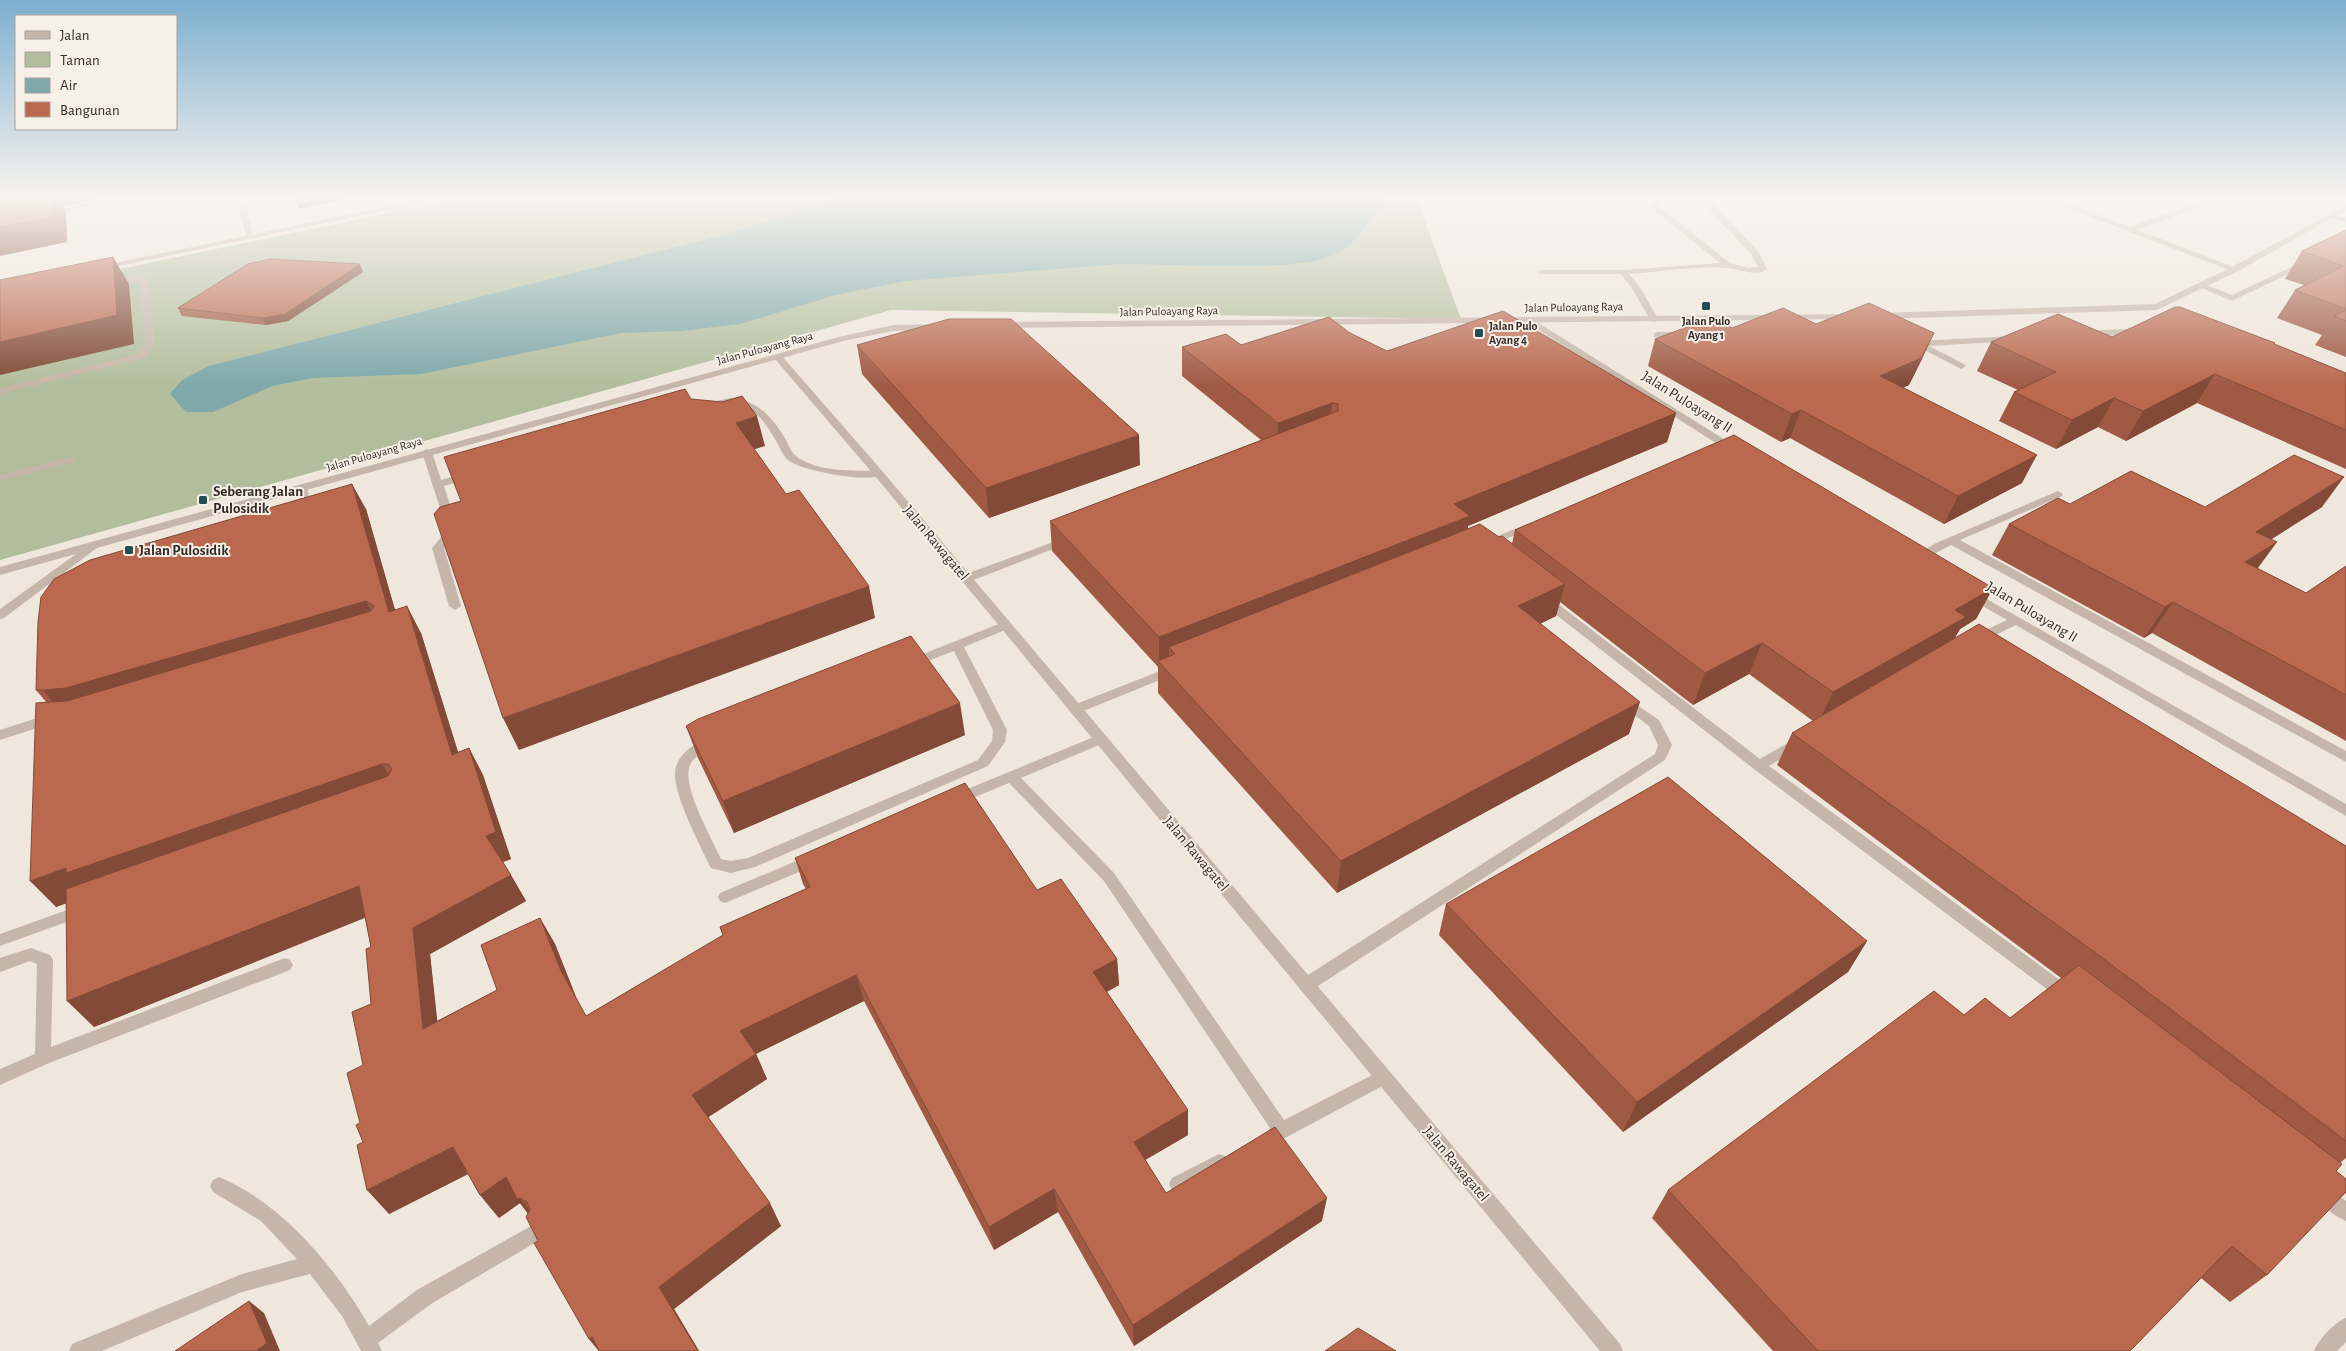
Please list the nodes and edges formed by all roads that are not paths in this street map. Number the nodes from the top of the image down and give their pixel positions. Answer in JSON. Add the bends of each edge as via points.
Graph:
{"nodes":[{"id":1,"x":140,"y":260,"type":"edge"},
{"id":2,"x":1721,"y":260,"type":"edge"},
{"id":3,"x":1758,"y":260,"type":"edge"},
{"id":4,"x":2211,"y":260,"type":"edge"},
{"id":5,"x":2251,"y":260,"type":"edge"},
{"id":6,"x":2311,"y":261,"type":"edge"},
{"id":7,"x":1727,"y":266,"type":"junction"},
{"id":8,"x":2235,"y":269,"type":"junction"},
{"id":9,"x":87,"y":271,"type":"edge"},
{"id":10,"x":1541,"y":272,"type":"dead end"},
{"id":11,"x":1623,"y":272,"type":"junction"},
{"id":12,"x":103,"y":285,"type":"edge"},
{"id":13,"x":2201,"y":286,"type":"junction"},
{"id":14,"x":1750,"y":318,"type":"junction"},
{"id":15,"x":1871,"y":318,"type":"junction"},
{"id":16,"x":1654,"y":319,"type":"junction"},
{"id":17,"x":1529,"y":320,"type":"junction"},
{"id":18,"x":1318,"y":322,"type":"junction"},
{"id":19,"x":987,"y":325,"type":"edge"},
{"id":20,"x":1029,"y":325,"type":"junction"},
{"id":21,"x":1882,"y":325,"type":"edge"},
{"id":22,"x":950,"y":326,"type":"edge"},
{"id":23,"x":1755,"y":327,"type":"edge"},
{"id":24,"x":2145,"y":331,"type":"edge"},
{"id":25,"x":1320,"y":332,"type":"edge"},
{"id":26,"x":1657,"y":335,"type":"dead end"},
{"id":27,"x":1694,"y":335,"type":"edge"},
{"id":28,"x":2080,"y":335,"type":"edge"},
{"id":29,"x":1026,"y":336,"type":"edge"},
{"id":30,"x":2023,"y":338,"type":"edge"},
{"id":31,"x":778,"y":357,"type":"junction"},
{"id":32,"x":1961,"y":366,"type":"dead end"},
{"id":33,"x":0,"y":391,"type":"edge"},
{"id":34,"x":696,"y":409,"type":"edge"},
{"id":35,"x":1728,"y":445,"type":"junction"},
{"id":36,"x":1714,"y":450,"type":"edge"},
{"id":37,"x":427,"y":452,"type":"junction"},
{"id":38,"x":1745,"y":456,"type":"edge"},
{"id":39,"x":70,"y":460,"type":"dead end"},
{"id":40,"x":475,"y":473,"type":"edge"},
{"id":41,"x":879,"y":474,"type":"junction"},
{"id":42,"x":0,"y":478,"type":"edge"},
{"id":43,"x":438,"y":484,"type":"junction"},
{"id":44,"x":302,"y":487,"type":"junction"},
{"id":45,"x":2058,"y":494,"type":"dead end"},
{"id":46,"x":1542,"y":520,"type":"edge"},
{"id":47,"x":295,"y":522,"type":"edge"},
{"id":48,"x":1073,"y":537,"type":"edge"},
{"id":49,"x":1951,"y":540,"type":"junction"},
{"id":50,"x":97,"y":544,"type":"junction"},
{"id":51,"x":1493,"y":558,"type":"edge"},
{"id":52,"x":1915,"y":560,"type":"edge"},
{"id":53,"x":0,"y":571,"type":"edge"},
{"id":54,"x":966,"y":578,"type":"junction"},
{"id":55,"x":1957,"y":585,"type":"edge"},
{"id":56,"x":1537,"y":593,"type":"edge"},
{"id":57,"x":455,"y":606,"type":"edge"},
{"id":58,"x":0,"y":615,"type":"edge"},
{"id":59,"x":2015,"y":621,"type":"junction"},
{"id":60,"x":1006,"y":625,"type":"junction"},
{"id":61,"x":1970,"y":644,"type":"edge"},
{"id":62,"x":957,"y":645,"type":"junction"},
{"id":63,"x":1187,"y":664,"type":"edge"},
{"id":64,"x":902,"y":666,"type":"edge"},
{"id":65,"x":1616,"y":694,"type":"edge"},
{"id":66,"x":1076,"y":709,"type":"junction"},
{"id":67,"x":65,"y":724,"type":"edge"},
{"id":68,"x":0,"y":735,"type":"edge"},
{"id":69,"x":1809,"y":736,"type":"edge"},
{"id":70,"x":721,"y":739,"type":"edge"},
{"id":71,"x":1101,"y":739,"type":"junction"},
{"id":72,"x":2346,"y":757,"type":"edge"},
{"id":73,"x":1759,"y":766,"type":"junction"},
{"id":74,"x":1010,"y":777,"type":"junction"},
{"id":75,"x":948,"y":804,"type":"edge"},
{"id":76,"x":2346,"y":811,"type":"edge"},
{"id":77,"x":823,"y":856,"type":"edge"},
{"id":78,"x":725,"y":897,"type":"dead end"},
{"id":79,"x":93,"y":907,"type":"edge"},
{"id":80,"x":0,"y":940,"type":"edge"},
{"id":81,"x":0,"y":964,"type":"edge"},
{"id":82,"x":285,"y":965,"type":"dead end"},
{"id":83,"x":1306,"y":985,"type":"junction"},
{"id":84,"x":2076,"y":1002,"type":"edge"},
{"id":85,"x":43,"y":1058,"type":"junction"},
{"id":86,"x":0,"y":1077,"type":"edge"},
{"id":87,"x":1384,"y":1077,"type":"junction"},
{"id":88,"x":1281,"y":1130,"type":"junction"},
{"id":89,"x":1264,"y":1139,"type":"edge"},
{"id":90,"x":1238,"y":1152,"type":"edge"},
{"id":91,"x":2308,"y":1182,"type":"edge"},
{"id":92,"x":1178,"y":1184,"type":"edge"},
{"id":93,"x":219,"y":1186,"type":"dead end"},
{"id":94,"x":2346,"y":1212,"type":"edge"},
{"id":95,"x":537,"y":1232,"type":"edge"},
{"id":96,"x":314,"y":1264,"type":"junction"},
{"id":97,"x":2346,"y":1328,"type":"edge"},
{"id":98,"x":370,"y":1345,"type":"edge"},
{"id":99,"x":79,"y":1351,"type":"edge"},
{"id":100,"x":1613,"y":1351,"type":"edge"},
{"id":101,"x":2324,"y":1351,"type":"edge"}],
"edges":[{"from":1,"to":9,"type":"street"},
{"from":2,"to":7,"type":"street"},
{"from":3,"to":7,"type":"street","via":[[1764,269]]},
{"from":4,"to":8,"type":"street"},
{"from":5,"to":8,"type":"street","name":"Jalan Puloayang Raya"},
{"from":6,"to":13,"type":"street","via":[[2232,298]]},
{"from":7,"to":11,"type":"street"},
{"from":8,"to":13,"type":"street","name":"Jalan Puloayang Raya"},
{"from":10,"to":11,"type":"street"},
{"from":11,"to":16,"type":"street"},
{"from":12,"to":33,"type":"street","via":[[144,279],[150,344],[142,356]]},
{"from":13,"to":15,"type":"street","name":"Jalan Puloayang Raya","via":[[2162,309]]},
{"from":14,"to":15,"type":"street","name":"Jalan Puloayang Raya"},
{"from":14,"to":16,"type":"street","name":"Jalan Puloayang Raya"},
{"from":14,"to":23,"type":"street"},
{"from":15,"to":21,"type":"street"},
{"from":16,"to":17,"type":"street","name":"Jalan Puloayang Raya"},
{"from":17,"to":18,"type":"street","name":"Jalan Puloayang Raya"},
{"from":17,"to":35,"type":"street","name":"Jalan Puloayang II"},
{"from":18,"to":20,"type":"street","name":"Jalan Puloayang Raya"},
{"from":18,"to":25,"type":"street"},
{"from":19,"to":20,"type":"street","name":"Jalan Puloayang Raya"},
{"from":20,"to":29,"type":"street"},
{"from":22,"to":31,"type":"street","name":"Jalan Puloayang Raya","via":[[893,328]]},
{"from":24,"to":28,"type":"street"},
{"from":26,"to":27,"type":"street"},
{"from":30,"to":32,"type":"street","via":[[1915,343]]},
{"from":31,"to":37,"type":"street","name":"Jalan Puloayang Raya"},
{"from":31,"to":41,"type":"street","name":"Jalan Rawagatel"},
{"from":34,"to":41,"type":"street","via":[[728,401],[755,406],[792,458],[834,472]]},
{"from":35,"to":36,"type":"street"},
{"from":35,"to":38,"type":"street","name":"Jalan Puloayang II"},
{"from":37,"to":43,"type":"street"},
{"from":37,"to":44,"type":"street","name":"Jalan Puloayang Raya"},
{"from":39,"to":42,"type":"street"},
{"from":40,"to":43,"type":"street"},
{"from":41,"to":54,"type":"street","name":"Jalan Rawagatel"},
{"from":43,"to":57,"type":"street","via":[[453,530],[438,548]]},
{"from":44,"to":47,"type":"street","via":[[307,515]]},
{"from":44,"to":50,"type":"street","name":"Jalan Puloayang Raya"},
{"from":45,"to":49,"type":"street"},
{"from":46,"to":51,"type":"street","via":[[1479,546]]},
{"from":48,"to":54,"type":"street"},
{"from":49,"to":52,"type":"street"},
{"from":49,"to":72,"type":"street"},
{"from":50,"to":53,"type":"street","name":"Jalan Puloayang Raya"},
{"from":50,"to":58,"type":"street"},
{"from":54,"to":60,"type":"street","name":"Jalan Rawagatel"},
{"from":55,"to":59,"type":"street","name":"Jalan Puloayang II"},
{"from":56,"to":73,"type":"street"},
{"from":59,"to":61,"type":"street"},
{"from":59,"to":76,"type":"street","name":"Jalan Puloayang II"},
{"from":60,"to":62,"type":"street"},
{"from":60,"to":66,"type":"street","name":"Jalan Rawagatel"},
{"from":62,"to":64,"type":"street"},
{"from":62,"to":70,"type":"street","via":[[1000,730],[998,742],[983,763],[750,863],[731,867],[716,864],[680,781],[684,761],[690,754]]},
{"from":63,"to":66,"type":"street"},
{"from":65,"to":83,"type":"street","via":[[1654,723],[1665,745],[1660,757]]},
{"from":66,"to":71,"type":"street","name":"Jalan Rawagatel"},
{"from":67,"to":68,"type":"street","via":[[43,716]]},
{"from":69,"to":73,"type":"street"},
{"from":71,"to":74,"type":"street"},
{"from":71,"to":83,"type":"street","name":"Jalan Rawagatel"},
{"from":73,"to":84,"type":"street"},
{"from":74,"to":75,"type":"street"},
{"from":74,"to":88,"type":"street","via":[[1109,878]]},
{"from":77,"to":78,"type":"street"},
{"from":79,"to":80,"type":"street"},
{"from":81,"to":85,"type":"street","via":[[31,954],[45,960]]},
{"from":82,"to":85,"type":"street"},
{"from":83,"to":87,"type":"street","name":"Jalan Rawagatel"},
{"from":85,"to":86,"type":"street"},
{"from":87,"to":88,"type":"street"},
{"from":87,"to":100,"type":"street","name":"Jalan Rawagatel"},
{"from":88,"to":89,"type":"street"},
{"from":90,"to":92,"type":"street"},
{"from":91,"to":94,"type":"street"},
{"from":93,"to":96,"type":"street","via":[[267,1215]]},
{"from":95,"to":98,"type":"street","via":[[424,1297]]},
{"from":96,"to":98,"type":"street","via":[[349,1309]]},
{"from":96,"to":99,"type":"street","via":[[242,1283]]},
{"from":97,"to":101,"type":"street"}]}
